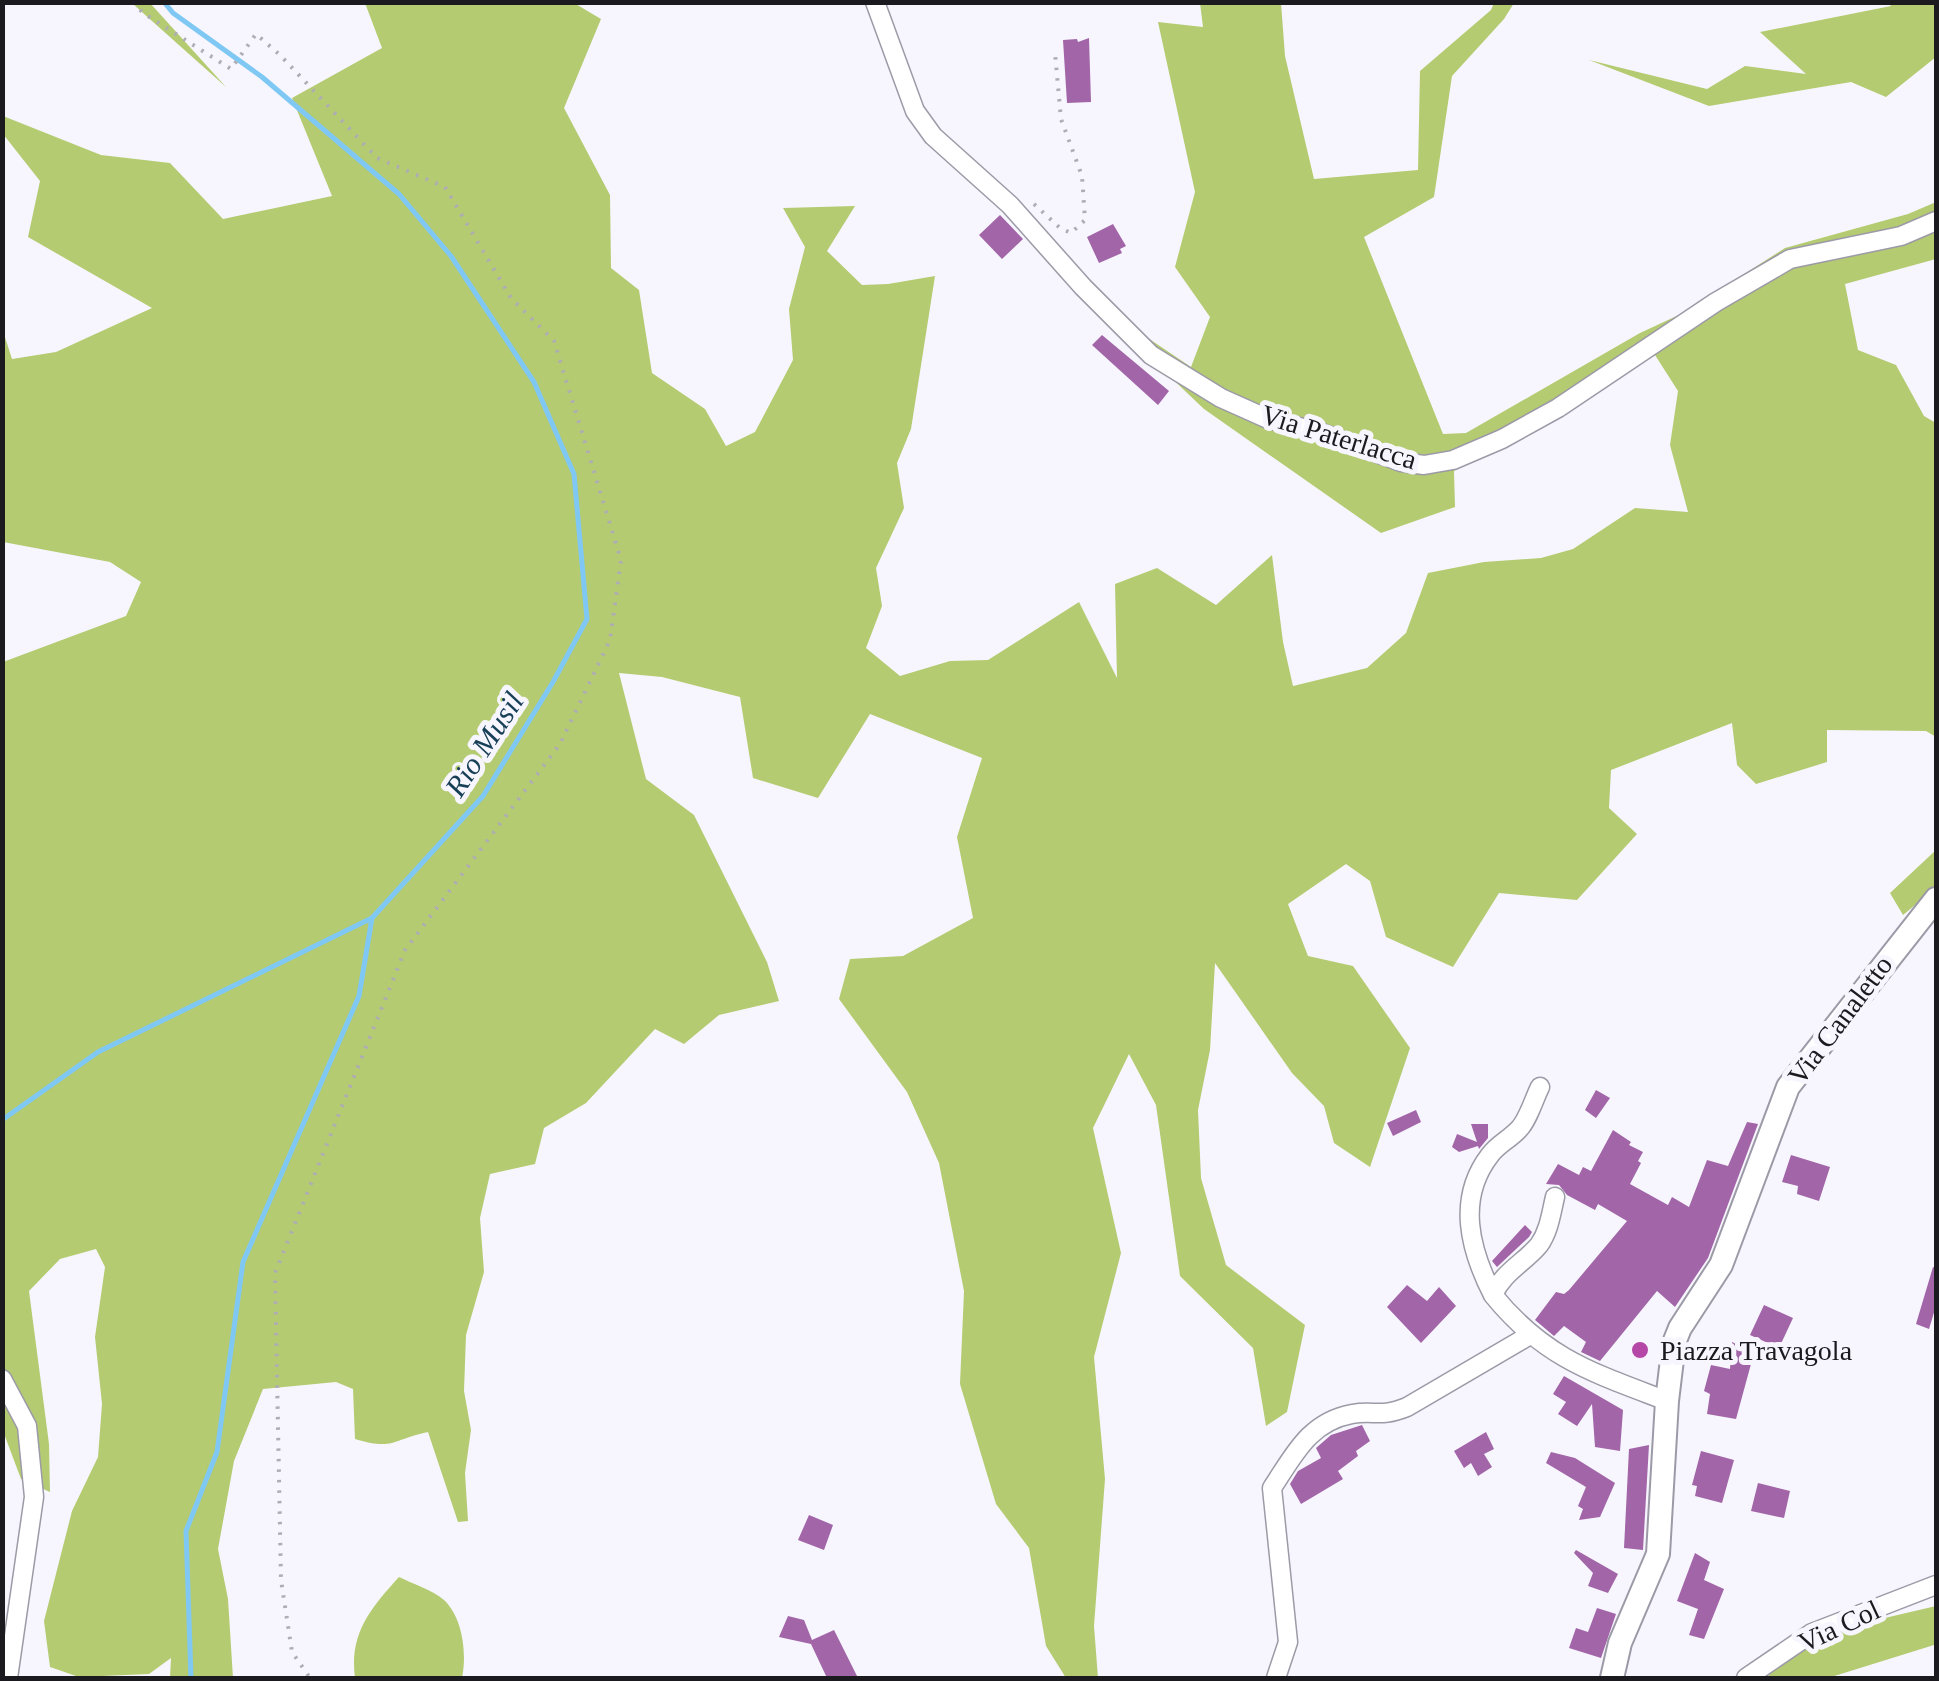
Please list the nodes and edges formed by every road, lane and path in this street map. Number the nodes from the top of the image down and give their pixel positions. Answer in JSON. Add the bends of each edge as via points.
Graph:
{"nodes":[{"id":1,"x":133,"y":2,"type":"edge"},
{"id":2,"x":874,"y":2,"type":"edge"},
{"id":3,"x":1055,"y":52,"type":"dead end"},
{"id":4,"x":1032,"y":202,"type":"dead end"},
{"id":5,"x":1936,"y":221,"type":"edge"},
{"id":6,"x":1936,"y":898,"type":"edge"},
{"id":7,"x":1540,"y":1087,"type":"dead end"},
{"id":8,"x":1555,"y":1197,"type":"dead end"},
{"id":9,"x":1493,"y":1295,"type":"junction"},
{"id":10,"x":1530,"y":1335,"type":"junction"},
{"id":11,"x":2,"y":1379,"type":"edge"},
{"id":12,"x":1667,"y":1401,"type":"junction"},
{"id":13,"x":1936,"y":1585,"type":"edge"},
{"id":14,"x":8,"y":1678,"type":"edge"},
{"id":15,"x":310,"y":1678,"type":"edge"},
{"id":16,"x":1276,"y":1678,"type":"edge"},
{"id":17,"x":1612,"y":1678,"type":"edge"},
{"id":18,"x":1746,"y":1678,"type":"edge"}],
"edges":[{"from":1,"to":15,"type":"path","via":[[231,69],[256,34],[377,158],[445,187],[511,298],[554,341],[621,560],[610,640],[560,744],[404,950],[275,1274],[281,1580],[292,1652]]},
{"from":2,"to":5,"type":"street","name":"Via Paterlacca","via":[[915,112],[932,136],[1010,205],[1151,355],[1268,419],[1401,462],[1453,460],[1502,438],[1790,259],[1901,236]]},
{"from":3,"to":4,"type":"path","via":[[1061,119],[1082,176],[1085,220],[1071,233]]},
{"from":6,"to":12,"type":"street","name":"Via Canaletto","via":[[1788,1087],[1721,1264],[1680,1328]]},
{"from":7,"to":9,"type":"street","via":[[1520,1129],[1490,1154],[1469,1205],[1477,1263]]},
{"from":8,"to":9,"type":"street","via":[[1547,1232]]},
{"from":9,"to":10,"type":"street"},
{"from":10,"to":12,"type":"street","via":[[1588,1372]]},
{"from":10,"to":16,"type":"street","via":[[1407,1407],[1386,1416],[1356,1413],[1310,1430],[1272,1488],[1288,1642]]},
{"from":11,"to":14,"type":"street","via":[[27,1426],[34,1497]]},
{"from":12,"to":17,"type":"street","name":"Via Canaletto","via":[[1658,1554]]},
{"from":13,"to":18,"type":"street","name":"Via Col","via":[[1812,1633]]}]}
